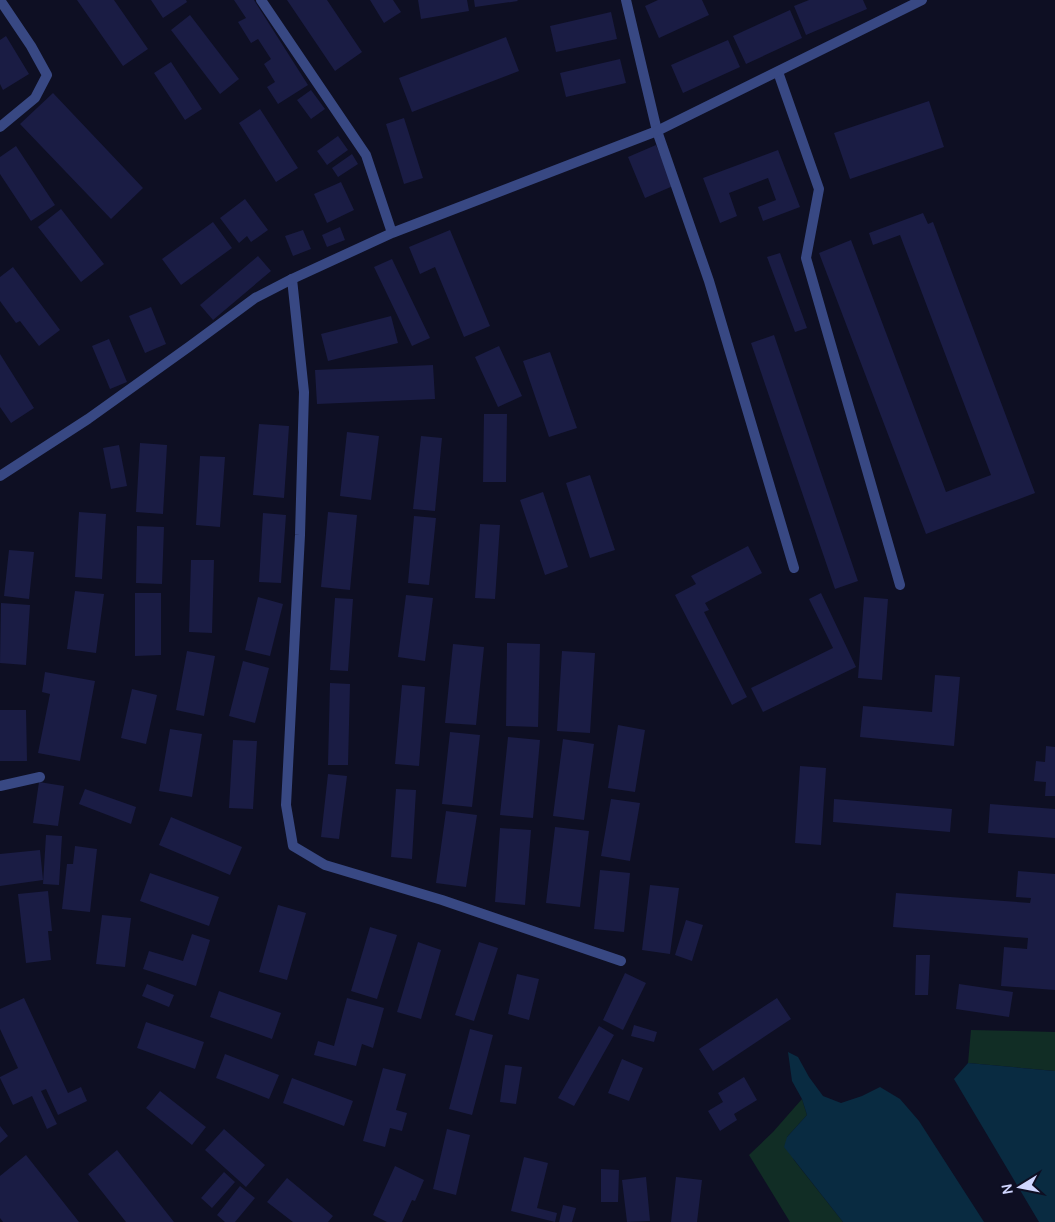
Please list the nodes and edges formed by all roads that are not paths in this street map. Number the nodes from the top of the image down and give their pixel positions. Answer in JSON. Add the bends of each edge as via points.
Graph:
{"nodes":[{"id":1,"x":0,"y":0,"type":"edge"},
{"id":2,"x":261,"y":0,"type":"edge"},
{"id":3,"x":626,"y":0,"type":"edge"},
{"id":4,"x":922,"y":0,"type":"edge"},
{"id":5,"x":778,"y":72,"type":"junction"},
{"id":6,"x":0,"y":127,"type":"edge"},
{"id":7,"x":657,"y":131,"type":"junction"},
{"id":8,"x":392,"y":233,"type":"junction"},
{"id":9,"x":292,"y":280,"type":"junction"},
{"id":10,"x":0,"y":476,"type":"edge"},
{"id":11,"x":794,"y":568,"type":"dead end"},
{"id":12,"x":900,"y":585,"type":"dead end"},
{"id":13,"x":40,"y":777,"type":"dead end"},
{"id":14,"x":0,"y":786,"type":"edge"},
{"id":15,"x":621,"y":961,"type":"dead end"}],
"edges":[{"from":1,"to":6,"type":"street","via":[[46,75],[35,98]]},
{"from":2,"to":8,"type":"street","via":[[366,155]]},
{"from":3,"to":7,"type":"street"},
{"from":4,"to":5,"type":"street"},
{"from":5,"to":7,"type":"street"},
{"from":5,"to":12,"type":"street","via":[[819,189],[806,258]]},
{"from":7,"to":8,"type":"street"},
{"from":7,"to":11,"type":"street","via":[[709,281]]},
{"from":8,"to":9,"type":"street"},
{"from":9,"to":10,"type":"street","via":[[255,298],[88,419]]},
{"from":9,"to":15,"type":"street","via":[[304,392],[286,805],[293,846],[325,865],[442,900]]},
{"from":13,"to":14,"type":"street"}]}
